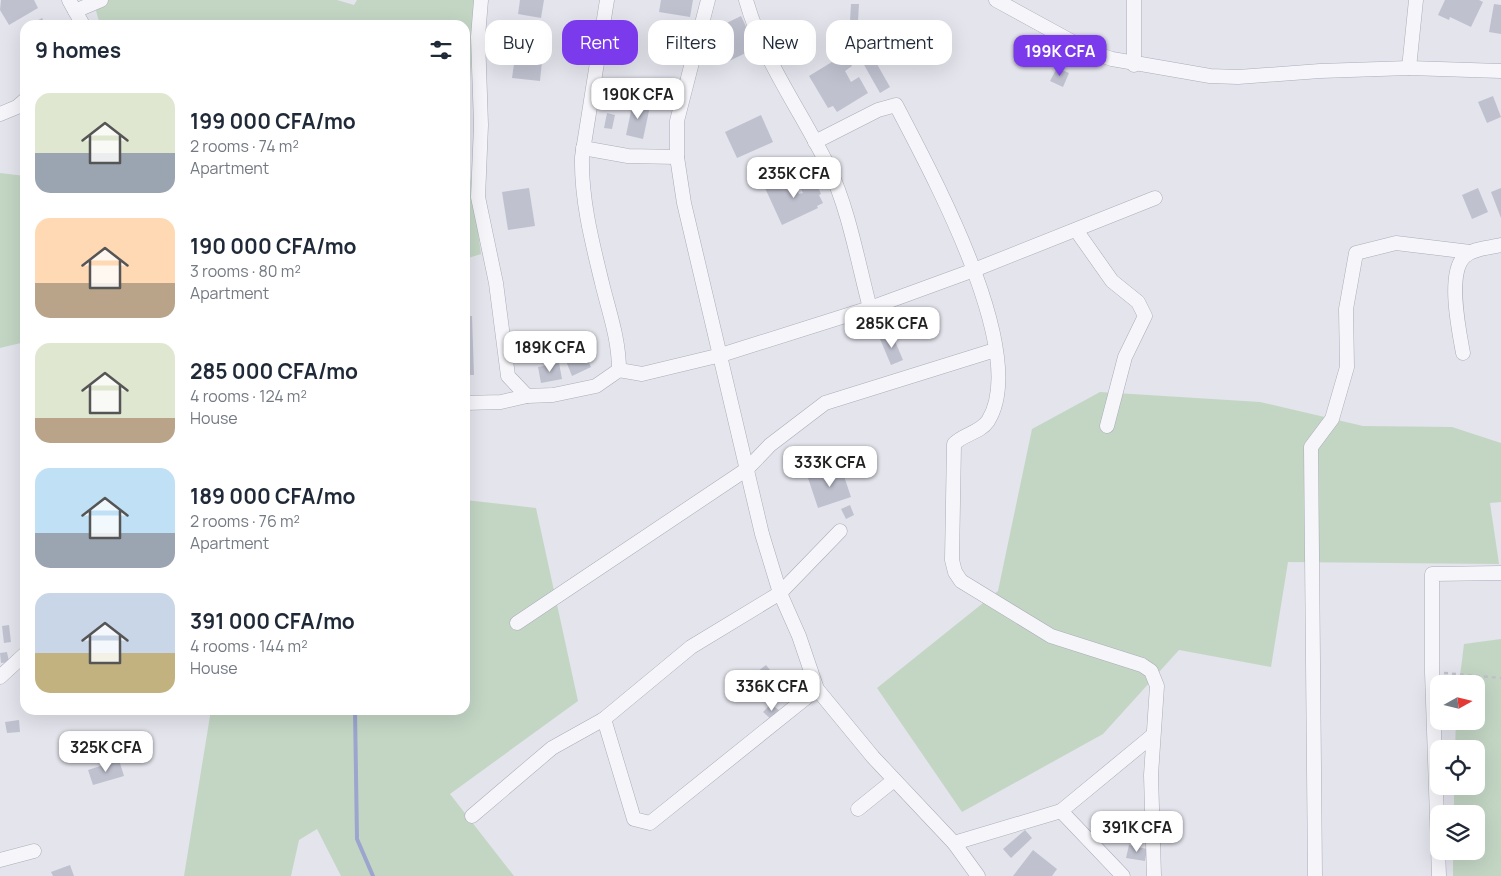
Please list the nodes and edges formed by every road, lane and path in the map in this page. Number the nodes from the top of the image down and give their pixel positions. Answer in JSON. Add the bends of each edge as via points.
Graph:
{"nodes":[{"id":1,"x":101,"y":0,"type":"edge"},
{"id":2,"x":482,"y":0,"type":"edge"},
{"id":3,"x":607,"y":0,"type":"edge"},
{"id":4,"x":708,"y":0,"type":"edge"},
{"id":5,"x":746,"y":0,"type":"edge"},
{"id":6,"x":996,"y":0,"type":"edge"},
{"id":7,"x":1134,"y":0,"type":"edge"},
{"id":8,"x":1416,"y":0,"type":"edge"},
{"id":9,"x":72,"y":6,"type":"edge"},
{"id":10,"x":80,"y":20,"type":"edge"},
{"id":11,"x":1134,"y":65,"type":"junction"},
{"id":12,"x":1409,"y":68,"type":"junction"},
{"id":13,"x":1501,"y":71,"type":"edge"},
{"id":14,"x":20,"y":104,"type":"edge"},
{"id":15,"x":0,"y":114,"type":"edge"},
{"id":16,"x":816,"y":142,"type":"junction"},
{"id":17,"x":583,"y":148,"type":"junction"},
{"id":18,"x":677,"y":157,"type":"junction"},
{"id":19,"x":1155,"y":198,"type":"dead end"},
{"id":20,"x":1076,"y":230,"type":"junction"},
{"id":21,"x":1501,"y":245,"type":"edge"},
{"id":22,"x":1470,"y":252,"type":"junction"},
{"id":23,"x":974,"y":270,"type":"junction"},
{"id":24,"x":870,"y":308,"type":"junction"},
{"id":25,"x":995,"y":350,"type":"junction"},
{"id":26,"x":1463,"y":353,"type":"dead end"},
{"id":27,"x":721,"y":354,"type":"junction"},
{"id":28,"x":619,"y":370,"type":"junction"},
{"id":29,"x":526,"y":396,"type":"junction"},
{"id":30,"x":470,"y":403,"type":"edge"},
{"id":31,"x":1107,"y":426,"type":"dead end"},
{"id":32,"x":747,"y":469,"type":"junction"},
{"id":33,"x":840,"y":531,"type":"dead end"},
{"id":34,"x":1501,"y":573,"type":"edge"},
{"id":35,"x":780,"y":593,"type":"junction"},
{"id":36,"x":517,"y":623,"type":"dead end"},
{"id":37,"x":20,"y":659,"type":"edge"},
{"id":38,"x":1432,"y":672,"type":"junction"},
{"id":39,"x":0,"y":677,"type":"edge"},
{"id":40,"x":1501,"y":678,"type":"edge"},
{"id":41,"x":817,"y":689,"type":"junction"},
{"id":42,"x":604,"y":719,"type":"junction"},
{"id":43,"x":1152,"y":736,"type":"junction"},
{"id":44,"x":894,"y":780,"type":"junction"},
{"id":45,"x":858,"y":809,"type":"dead end"},
{"id":46,"x":1061,"y":811,"type":"junction"},
{"id":47,"x":472,"y":816,"type":"dead end"},
{"id":48,"x":954,"y":843,"type":"junction"},
{"id":49,"x":34,"y":851,"type":"dead end"},
{"id":50,"x":0,"y":860,"type":"edge"},
{"id":51,"x":1152,"y":875,"type":"edge"},
{"id":52,"x":978,"y":876,"type":"edge"},
{"id":53,"x":1122,"y":876,"type":"edge"},
{"id":54,"x":1315,"y":876,"type":"edge"},
{"id":55,"x":1439,"y":876,"type":"edge"}],
"edges":[{"from":1,"to":9,"type":"street"},
{"from":2,"to":29,"type":"street","via":[[478,37],[480,217],[496,283],[508,376]]},
{"from":3,"to":17,"type":"street"},
{"from":4,"to":18,"type":"street","via":[[677,121]]},
{"from":5,"to":16,"type":"street","via":[[769,57]]},
{"from":6,"to":11,"type":"street","via":[[1091,52]]},
{"from":7,"to":11,"type":"street"},
{"from":8,"to":12,"type":"street"},
{"from":9,"to":10,"type":"street"},
{"from":11,"to":12,"type":"street","via":[[1238,77]]},
{"from":12,"to":13,"type":"street"},
{"from":14,"to":15,"type":"street"},
{"from":16,"to":23,"type":"street","via":[[878,110],[896,105],[947,202]]},
{"from":16,"to":24,"type":"street","via":[[840,197]]},
{"from":17,"to":18,"type":"street","via":[[636,157]]},
{"from":17,"to":28,"type":"street","via":[[583,194],[619,346]]},
{"from":18,"to":27,"type":"street","via":[[684,203]]},
{"from":19,"to":20,"type":"street"},
{"from":20,"to":23,"type":"street"},
{"from":20,"to":31,"type":"street","via":[[1112,281],[1138,302],[1145,316],[1125,357]]},
{"from":21,"to":22,"type":"street"},
{"from":22,"to":26,"type":"street","via":[[1460,263],[1455,292]]},
{"from":22,"to":54,"type":"street","via":[[1396,243],[1356,253],[1346,309],[1347,367],[1332,419],[1311,446]]},
{"from":23,"to":24,"type":"street"},
{"from":23,"to":25,"type":"street"},
{"from":24,"to":27,"type":"street"},
{"from":25,"to":32,"type":"street","via":[[825,404],[770,445]]},
{"from":25,"to":43,"type":"street","via":[[997,383],[993,409],[980,429],[954,444],[954,572],[961,582],[1050,636],[1151,670],[1157,686]]},
{"from":27,"to":28,"type":"street","via":[[642,374]]},
{"from":27,"to":32,"type":"street"},
{"from":28,"to":29,"type":"street","via":[[596,386],[553,395]]},
{"from":29,"to":30,"type":"street","via":[[500,402]]},
{"from":32,"to":35,"type":"street"},
{"from":32,"to":36,"type":"street"},
{"from":33,"to":35,"type":"street"},
{"from":34,"to":38,"type":"street","via":[[1432,574]]},
{"from":35,"to":41,"type":"street"},
{"from":35,"to":42,"type":"street","via":[[691,647]]},
{"from":37,"to":39,"type":"street"},
{"from":38,"to":40,"type":"path"},
{"from":38,"to":55,"type":"street"},
{"from":41,"to":42,"type":"street","via":[[650,823],[634,819]]},
{"from":41,"to":44,"type":"street"},
{"from":42,"to":47,"type":"street","via":[[552,748]]},
{"from":43,"to":46,"type":"street"},
{"from":43,"to":51,"type":"street"},
{"from":44,"to":45,"type":"street"},
{"from":44,"to":48,"type":"street"},
{"from":46,"to":48,"type":"street"},
{"from":46,"to":53,"type":"street"},
{"from":48,"to":52,"type":"street"},
{"from":49,"to":50,"type":"street"}]}
